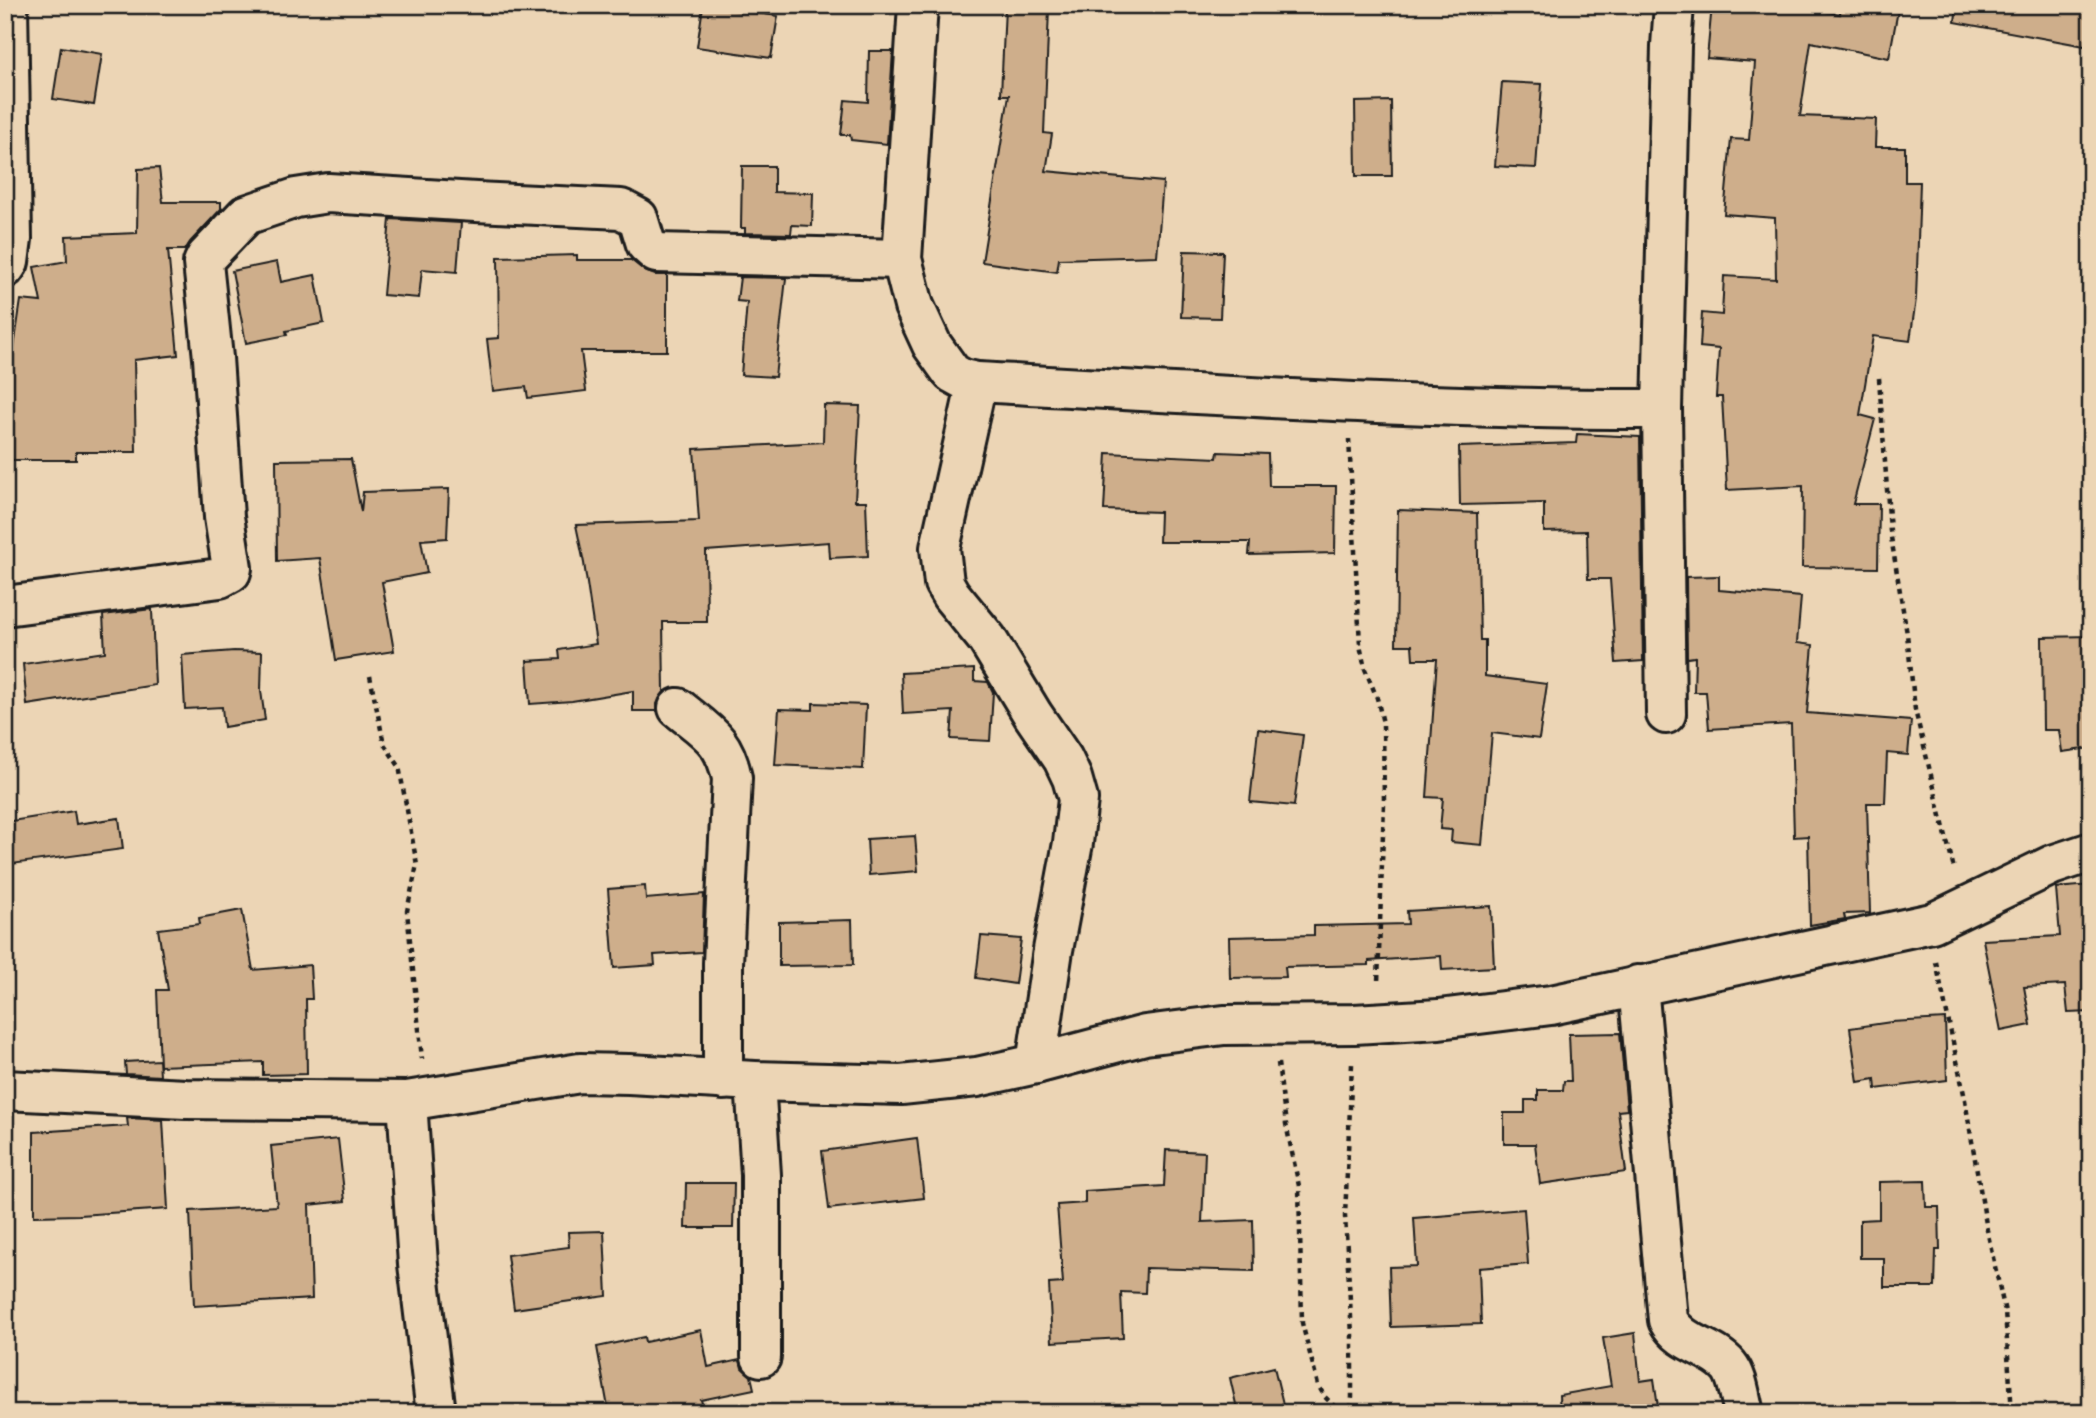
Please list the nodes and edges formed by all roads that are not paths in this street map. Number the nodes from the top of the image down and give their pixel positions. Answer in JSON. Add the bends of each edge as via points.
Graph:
{"nodes":[{"id":1,"x":8,"y":5,"type":"edge"},
{"id":2,"x":918,"y":5,"type":"edge"},
{"id":3,"x":1674,"y":5,"type":"edge"},
{"id":4,"x":902,"y":259,"type":"junction"},
{"id":5,"x":5,"y":268,"type":"edge"},
{"id":6,"x":977,"y":382,"type":"junction"},
{"id":7,"x":1662,"y":409,"type":"junction"},
{"id":8,"x":5,"y":606,"type":"edge"},
{"id":9,"x":678,"y":708,"type":"dead end"},
{"id":10,"x":1666,"y":714,"type":"dead end"},
{"id":11,"x":2091,"y":852,"type":"edge"},
{"id":12,"x":1638,"y":985,"type":"junction"},
{"id":13,"x":1036,"y":1064,"type":"junction"},
{"id":14,"x":739,"y":1080,"type":"junction"},
{"id":15,"x":5,"y":1090,"type":"edge"},
{"id":16,"x":416,"y":1100,"type":"junction"},
{"id":17,"x":761,"y":1357,"type":"dead end"},
{"id":18,"x":436,"y":1413,"type":"edge"},
{"id":19,"x":1744,"y":1413,"type":"edge"}],
"edges":[{"from":1,"to":5,"type":"street","via":[[12,239]]},
{"from":2,"to":4,"type":"street"},
{"from":3,"to":7,"type":"street"},
{"from":4,"to":6,"type":"street","via":[[914,306],[932,345],[952,373]]},
{"from":4,"to":8,"type":"street","via":[[656,253],[646,244],[638,218],[621,209],[328,192],[252,212],[203,263],[231,572],[220,578]]},
{"from":6,"to":7,"type":"street","via":[[1347,403]]},
{"from":6,"to":13,"type":"street","via":[[940,548],[944,583],[987,639],[1063,759],[1077,799]]},
{"from":7,"to":10,"type":"street"},
{"from":9,"to":14,"type":"street","via":[[718,742],[728,758],[732,778],[723,962]]},
{"from":11,"to":12,"type":"street","via":[[2052,865],[1928,924]]},
{"from":12,"to":13,"type":"street","via":[[1551,1005],[1439,1019],[1224,1025],[1145,1035]]},
{"from":12,"to":19,"type":"street","via":[[1668,1320],[1682,1337],[1730,1366]]},
{"from":13,"to":14,"type":"street","via":[[977,1077],[901,1085]]},
{"from":14,"to":16,"type":"street","via":[[580,1073]]},
{"from":14,"to":17,"type":"street","via":[[761,1175]]},
{"from":15,"to":16,"type":"street","via":[[186,1099]]},
{"from":16,"to":18,"type":"street","via":[[418,1264]]}]}
